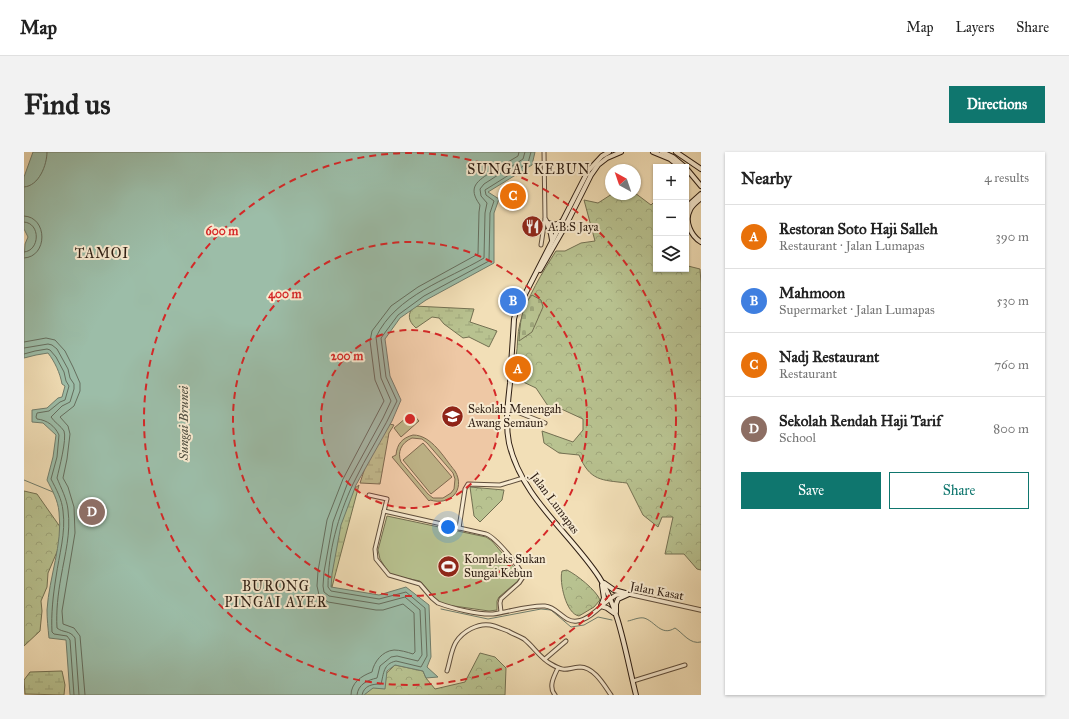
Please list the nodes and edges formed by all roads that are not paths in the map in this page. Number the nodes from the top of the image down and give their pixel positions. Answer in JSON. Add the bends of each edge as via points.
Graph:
{"nodes":[{"id":1,"x":544,"y":152,"type":"edge"},
{"id":2,"x":609,"y":152,"type":"edge"},
{"id":3,"x":621,"y":152,"type":"edge"},
{"id":4,"x":653,"y":152,"type":"edge"},
{"id":5,"x":662,"y":152,"type":"edge"},
{"id":6,"x":676,"y":152,"type":"edge"},
{"id":7,"x":676,"y":164,"type":"edge"},
{"id":8,"x":681,"y":164,"type":"edge"},
{"id":9,"x":701,"y":169,"type":"edge"},
{"id":10,"x":689,"y":172,"type":"edge"},
{"id":11,"x":689,"y":174,"type":"edge"},
{"id":12,"x":694,"y":177,"type":"junction"},
{"id":13,"x":701,"y":186,"type":"edge"},
{"id":14,"x":701,"y":194,"type":"edge"},
{"id":15,"x":701,"y":198,"type":"edge"},
{"id":16,"x":692,"y":204,"type":"junction"},
{"id":17,"x":689,"y":210,"type":"edge"},
{"id":18,"x":570,"y":217,"type":"junction"},
{"id":19,"x":546,"y":220,"type":"junction"},
{"id":20,"x":562,"y":220,"type":"junction"},
{"id":21,"x":689,"y":231,"type":"edge"},
{"id":22,"x":556,"y":232,"type":"junction"},
{"id":23,"x":552,"y":241,"type":"junction"},
{"id":24,"x":701,"y":242,"type":"edge"},
{"id":25,"x":541,"y":245,"type":"dead end"},
{"id":26,"x":701,"y":246,"type":"edge"},
{"id":27,"x":551,"y":252,"type":"junction"},
{"id":28,"x":516,"y":312,"type":"junction"},
{"id":29,"x":507,"y":408,"type":"junction"},
{"id":30,"x":546,"y":423,"type":"dead end"},
{"id":31,"x":523,"y":478,"type":"junction"},
{"id":32,"x":369,"y":495,"type":"dead end"},
{"id":33,"x":384,"y":511,"type":"junction"},
{"id":34,"x":459,"y":528,"type":"junction"},
{"id":35,"x":602,"y":581,"type":"junction"},
{"id":36,"x":629,"y":594,"type":"junction"},
{"id":37,"x":610,"y":598,"type":"junction"},
{"id":38,"x":601,"y":606,"type":"junction"},
{"id":39,"x":701,"y":610,"type":"edge"},
{"id":40,"x":501,"y":612,"type":"junction"},
{"id":41,"x":616,"y":615,"type":"junction"},
{"id":42,"x":566,"y":640,"type":"dead end"},
{"id":43,"x":545,"y":659,"type":"junction"},
{"id":44,"x":685,"y":665,"type":"dead end"},
{"id":45,"x":558,"y":668,"type":"junction"},
{"id":46,"x":447,"y":671,"type":"dead end"},
{"id":47,"x":633,"y":681,"type":"junction"},
{"id":48,"x":555,"y":695,"type":"edge"},
{"id":49,"x":611,"y":695,"type":"edge"},
{"id":50,"x":636,"y":695,"type":"edge"}],
"edges":[{"from":1,"to":19,"type":"street"},
{"from":2,"to":20,"type":"main road","via":[[588,171]]},
{"from":3,"to":18,"type":"main road","via":[[598,165]]},
{"from":4,"to":7,"type":"main road"},
{"from":5,"to":8,"type":"main road"},
{"from":6,"to":9,"type":"main road"},
{"from":10,"to":12,"type":"main road"},
{"from":11,"to":12,"type":"main road"},
{"from":12,"to":13,"type":"main road"},
{"from":14,"to":16,"type":"main road"},
{"from":15,"to":16,"type":"main road"},
{"from":16,"to":17,"type":"main road"},
{"from":16,"to":24,"type":"main road","via":[[688,215],[689,224],[691,232]]},
{"from":18,"to":22,"type":"main road"},
{"from":18,"to":27,"type":"main road","name":"Jalan Lumapas"},
{"from":19,"to":20,"type":"main road","via":[[554,225]]},
{"from":19,"to":22,"type":"street"},
{"from":19,"to":23,"type":"main road"},
{"from":19,"to":25,"type":"street"},
{"from":20,"to":22,"type":"main road"},
{"from":21,"to":26,"type":"main road"},
{"from":22,"to":23,"type":"main road","name":"Jalan Lumapas"},
{"from":22,"to":27,"type":"main road"},
{"from":23,"to":28,"type":"main road","name":"Jalan Lumapas"},
{"from":27,"to":28,"type":"main road","name":"Jalan Lumapas"},
{"from":28,"to":29,"type":"main road","name":"Jalan Lumapas"},
{"from":29,"to":30,"type":"street"},
{"from":29,"to":31,"type":"main road","name":"Jalan Lumapas","via":[[509,443]]},
{"from":31,"to":34,"type":"street","via":[[500,485],[468,484]]},
{"from":31,"to":35,"type":"main road","name":"Jalan Lumapas"},
{"from":32,"to":33,"type":"street","via":[[387,499]]},
{"from":33,"to":34,"type":"street"},
{"from":33,"to":40,"type":"street","via":[[375,552],[378,562],[389,575],[420,584],[442,605],[481,614]]},
{"from":34,"to":40,"type":"street","via":[[489,535],[522,572],[521,580],[501,599]]},
{"from":35,"to":36,"type":"main road","via":[[614,590]]},
{"from":35,"to":37,"type":"main road","name":"Jalan Lumapas"},
{"from":35,"to":38,"type":"main road","via":[[604,598]]},
{"from":36,"to":37,"type":"street","name":"Jalan Kasat"},
{"from":36,"to":39,"type":"street","name":"Jalan Kasat"},
{"from":36,"to":41,"type":"main road","via":[[618,599]]},
{"from":37,"to":38,"type":"street"},
{"from":37,"to":41,"type":"main road","name":"Jalan Lumapas"},
{"from":38,"to":40,"type":"street","via":[[579,621],[570,620],[553,608],[543,606]]},
{"from":38,"to":41,"type":"main road"},
{"from":41,"to":47,"type":"main road","name":"Jalan Lumapas"},
{"from":42,"to":43,"type":"street"},
{"from":43,"to":45,"type":"street"},
{"from":43,"to":46,"type":"street","via":[[518,635],[491,625],[479,626],[461,636],[456,642]]},
{"from":44,"to":47,"type":"street"},
{"from":45,"to":48,"type":"street","via":[[551,687]]},
{"from":45,"to":49,"type":"street","via":[[588,669]]},
{"from":47,"to":50,"type":"main road","name":"Jalan Lumapas"}]}
